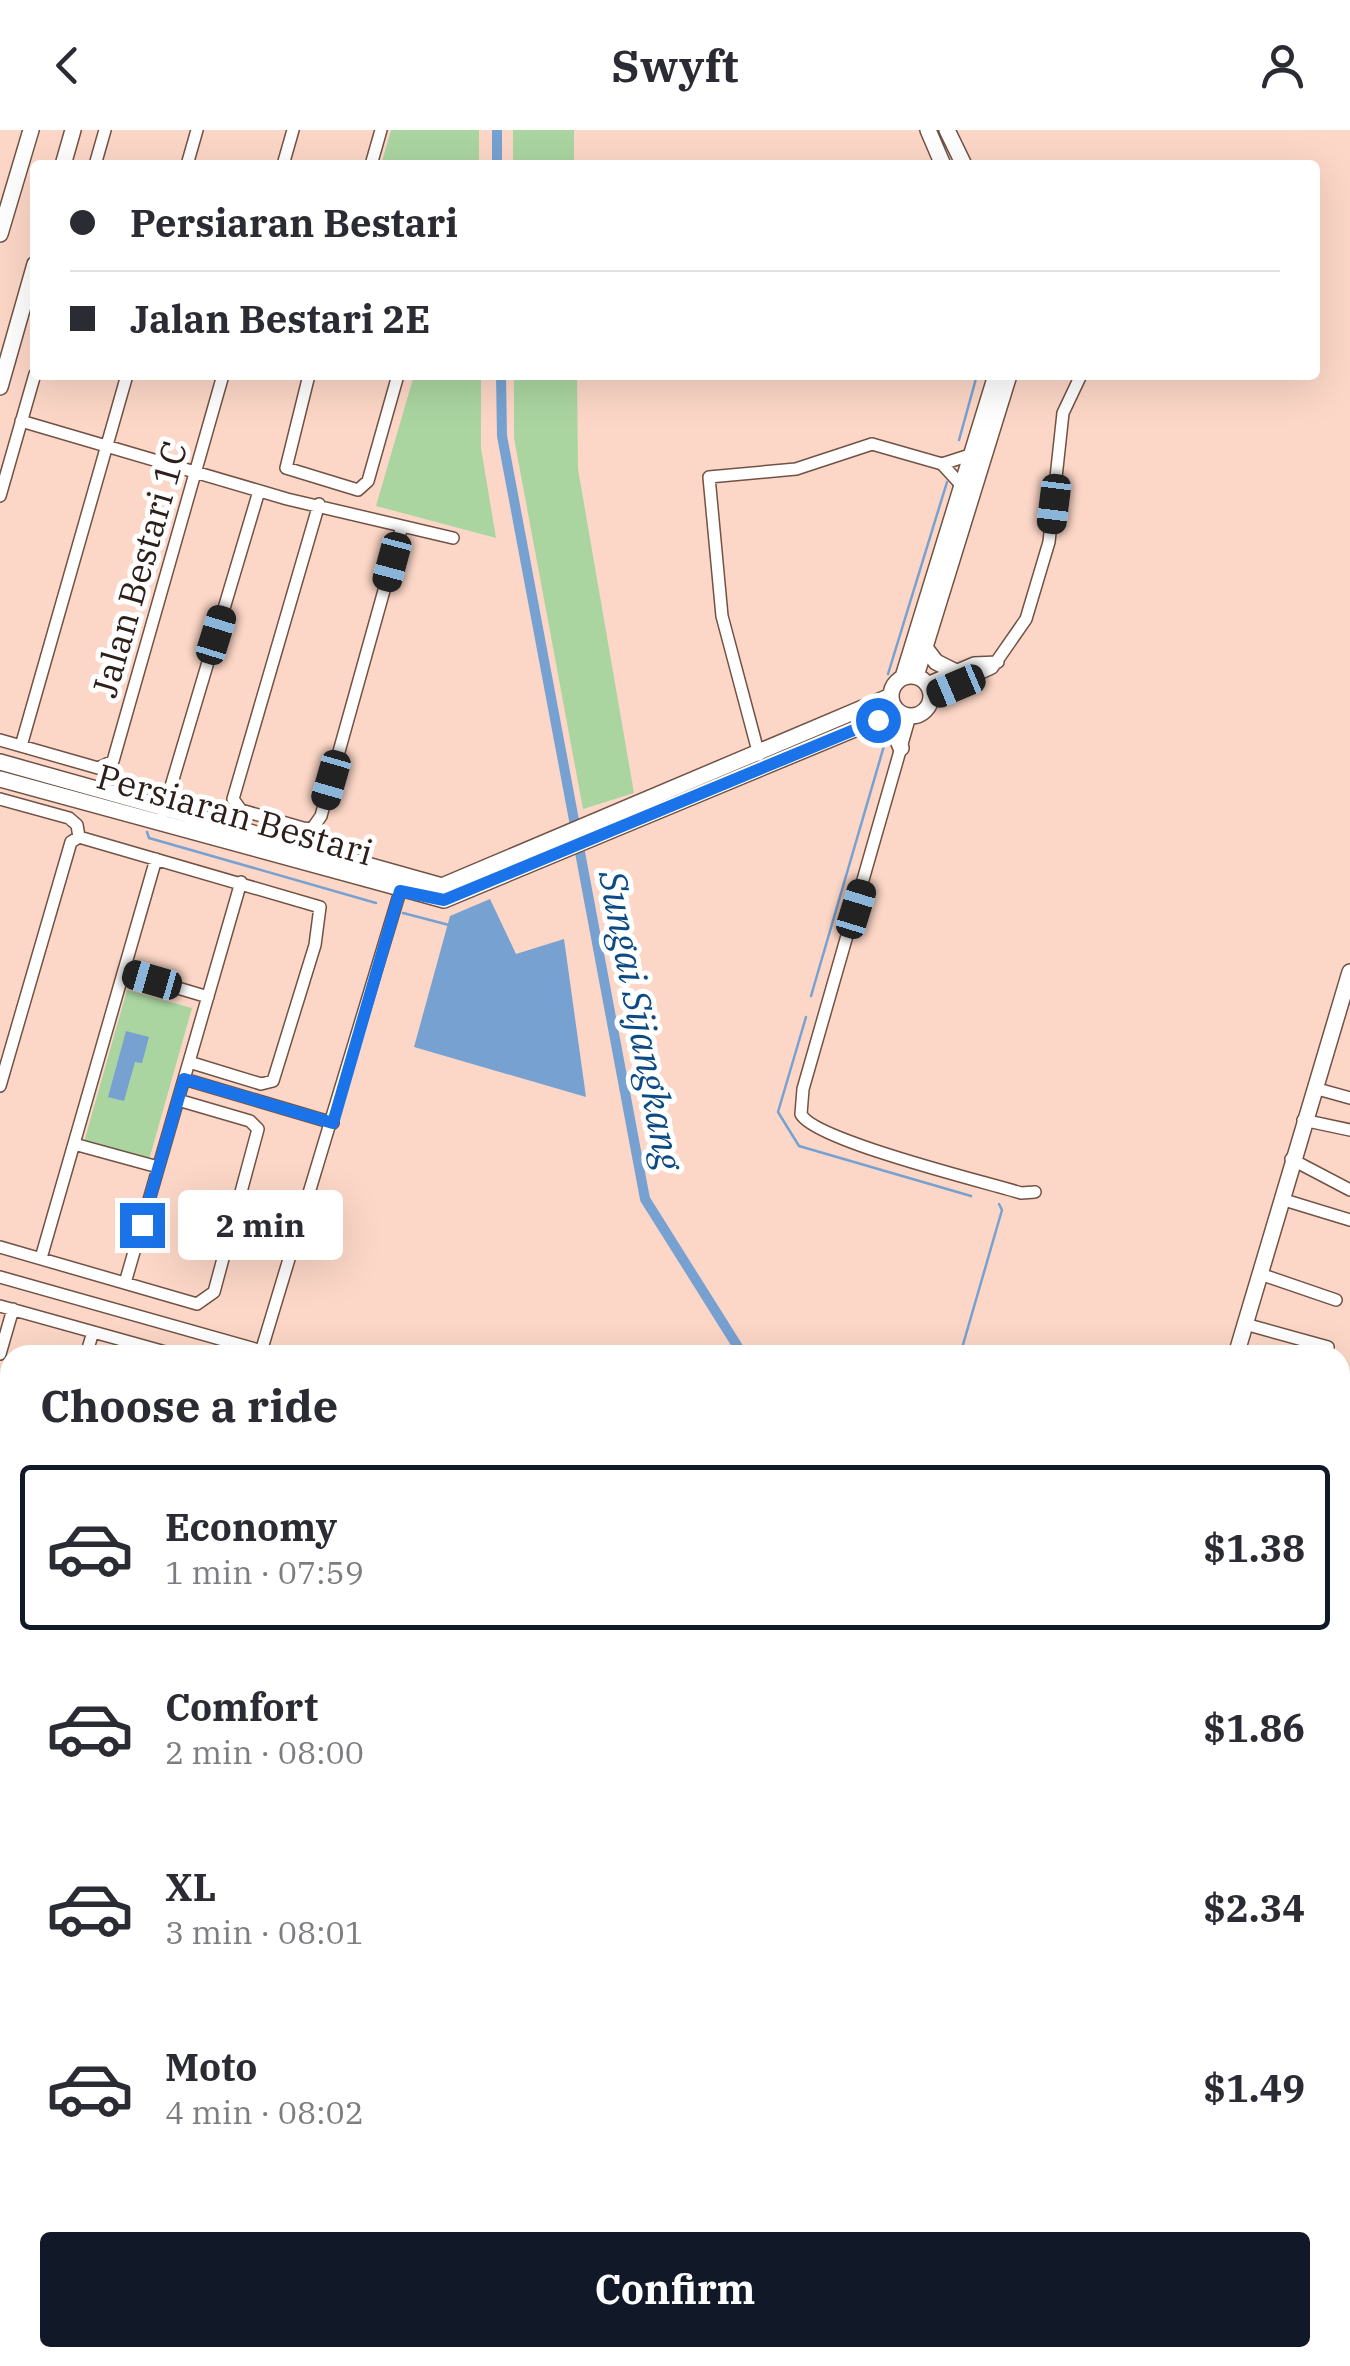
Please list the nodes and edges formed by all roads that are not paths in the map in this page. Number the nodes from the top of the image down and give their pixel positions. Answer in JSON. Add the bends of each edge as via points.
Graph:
{"nodes":[{"id":1,"x":31,"y":130,"type":"edge"},
{"id":2,"x":73,"y":130,"type":"edge"},
{"id":3,"x":105,"y":130,"type":"edge"},
{"id":4,"x":198,"y":130,"type":"edge"},
{"id":5,"x":293,"y":130,"type":"edge"},
{"id":6,"x":381,"y":130,"type":"edge"},
{"id":7,"x":928,"y":130,"type":"edge"},
{"id":8,"x":948,"y":130,"type":"edge"},
{"id":9,"x":64,"y":160,"type":"edge"},
{"id":10,"x":96,"y":160,"type":"edge"},
{"id":11,"x":189,"y":160,"type":"edge"},
{"id":12,"x":284,"y":160,"type":"edge"},
{"id":13,"x":372,"y":160,"type":"edge"},
{"id":14,"x":941,"y":160,"type":"edge"},
{"id":15,"x":962,"y":160,"type":"edge"},
{"id":16,"x":0,"y":234,"type":"edge"},
{"id":17,"x":30,"y":282,"type":"edge"},
{"id":18,"x":33,"y":380,"type":"edge"},
{"id":19,"x":126,"y":380,"type":"edge"},
{"id":20,"x":222,"y":380,"type":"edge"},
{"id":21,"x":308,"y":380,"type":"edge"},
{"id":22,"x":397,"y":380,"type":"edge"},
{"id":23,"x":994,"y":380,"type":"edge"},
{"id":24,"x":1007,"y":380,"type":"edge"},
{"id":25,"x":1080,"y":380,"type":"edge"},
{"id":26,"x":0,"y":387,"type":"edge"},
{"id":27,"x":22,"y":421,"type":"junction"},
{"id":28,"x":107,"y":446,"type":"junction"},
{"id":29,"x":972,"y":454,"type":"junction"},
{"id":30,"x":942,"y":464,"type":"junction"},
{"id":31,"x":195,"y":472,"type":"junction"},
{"id":32,"x":963,"y":486,"type":"junction"},
{"id":33,"x":259,"y":490,"type":"junction"},
{"id":34,"x":0,"y":496,"type":"edge"},
{"id":35,"x":319,"y":504,"type":"junction"},
{"id":36,"x":402,"y":526,"type":"junction"},
{"id":37,"x":454,"y":538,"type":"dead end"},
{"id":38,"x":926,"y":649,"type":"junction"},
{"id":39,"x":998,"y":662,"type":"junction"},
{"id":40,"x":954,"y":672,"type":"junction"},
{"id":41,"x":920,"y":683,"type":"junction"},
{"id":42,"x":899,"y":708,"type":"junction"},
{"id":43,"x":878,"y":720,"type":"junction"},
{"id":44,"x":0,"y":740,"type":"edge"},
{"id":45,"x":21,"y":746,"type":"junction"},
{"id":46,"x":900,"y":748,"type":"junction"},
{"id":47,"x":759,"y":755,"type":"junction"},
{"id":48,"x":0,"y":762,"type":"edge"},
{"id":49,"x":0,"y":779,"type":"edge"},
{"id":50,"x":0,"y":799,"type":"edge"},
{"id":51,"x":162,"y":815,"type":"junction"},
{"id":52,"x":596,"y":830,"type":"junction"},
{"id":53,"x":79,"y":837,"type":"junction"},
{"id":54,"x":156,"y":859,"type":"junction"},
{"id":55,"x":241,"y":882,"type":"junction"},
{"id":56,"x":402,"y":884,"type":"junction"},
{"id":57,"x":124,"y":972,"type":"junction"},
{"id":58,"x":1350,"y":972,"type":"edge"},
{"id":59,"x":208,"y":997,"type":"junction"},
{"id":60,"x":1345,"y":1015,"type":"edge"},
{"id":61,"x":0,"y":1026,"type":"edge"},
{"id":62,"x":16,"y":1031,"type":"junction"},
{"id":63,"x":189,"y":1062,"type":"junction"},
{"id":64,"x":184,"y":1079,"type":"junction"},
{"id":65,"x":0,"y":1086,"type":"edge"},
{"id":66,"x":1314,"y":1088,"type":"junction"},
{"id":67,"x":1350,"y":1098,"type":"edge"},
{"id":68,"x":178,"y":1100,"type":"junction"},
{"id":69,"x":1303,"y":1120,"type":"junction"},
{"id":70,"x":333,"y":1123,"type":"junction"},
{"id":71,"x":1350,"y":1130,"type":"edge"},
{"id":72,"x":74,"y":1144,"type":"junction"},
{"id":73,"x":1292,"y":1159,"type":"junction"},
{"id":74,"x":158,"y":1167,"type":"junction"},
{"id":75,"x":1350,"y":1190,"type":"edge"},
{"id":76,"x":1035,"y":1192,"type":"dead end"},
{"id":77,"x":1282,"y":1199,"type":"junction"},
{"id":78,"x":1350,"y":1220,"type":"edge"},
{"id":79,"x":0,"y":1246,"type":"edge"},
{"id":80,"x":41,"y":1258,"type":"junction"},
{"id":81,"x":1260,"y":1274,"type":"junction"},
{"id":82,"x":0,"y":1277,"type":"edge"},
{"id":83,"x":125,"y":1282,"type":"junction"},
{"id":84,"x":1336,"y":1300,"type":"dead end"},
{"id":85,"x":6,"y":1307,"type":"edge"},
{"id":86,"x":1245,"y":1324,"type":"junction"},
{"id":87,"x":93,"y":1332,"type":"junction"},
{"id":88,"x":1,"y":1345,"type":"edge"},
{"id":89,"x":89,"y":1345,"type":"edge"},
{"id":90,"x":134,"y":1345,"type":"edge"},
{"id":91,"x":234,"y":1345,"type":"edge"},
{"id":92,"x":264,"y":1345,"type":"edge"},
{"id":93,"x":1239,"y":1345,"type":"edge"},
{"id":94,"x":1321,"y":1345,"type":"edge"}],
"edges":[{"from":1,"to":16,"type":"street"},
{"from":2,"to":9,"type":"street"},
{"from":3,"to":10,"type":"street"},
{"from":4,"to":11,"type":"street"},
{"from":5,"to":12,"type":"street"},
{"from":6,"to":13,"type":"street"},
{"from":7,"to":14,"type":"street"},
{"from":8,"to":15,"type":"street"},
{"from":17,"to":26,"type":"street"},
{"from":18,"to":27,"type":"street"},
{"from":19,"to":28,"type":"street"},
{"from":20,"to":31,"type":"street","name":"Jalan Bestari 1C"},
{"from":21,"to":22,"type":"street","via":[[286,468],[358,490],[368,480]]},
{"from":23,"to":29,"type":"street"},
{"from":24,"to":38,"type":"street"},
{"from":25,"to":39,"type":"street","via":[[1063,414],[1041,578],[1015,641]]},
{"from":27,"to":28,"type":"street"},
{"from":27,"to":34,"type":"street"},
{"from":28,"to":31,"type":"street"},
{"from":28,"to":45,"type":"street"},
{"from":29,"to":30,"type":"street"},
{"from":29,"to":32,"type":"street"},
{"from":30,"to":32,"type":"street"},
{"from":30,"to":47,"type":"street","via":[[872,444],[796,470],[709,477],[722,616]]},
{"from":31,"to":33,"type":"street"},
{"from":31,"to":45,"type":"street","name":"Jalan Bestari 1C","via":[[112,760],[98,768]]},
{"from":32,"to":41,"type":"street"},
{"from":33,"to":35,"type":"street"},
{"from":33,"to":51,"type":"street"},
{"from":35,"to":36,"type":"street"},
{"from":35,"to":36,"type":"street","via":[[233,799],[241,810],[312,829]]},
{"from":36,"to":37,"type":"street"},
{"from":38,"to":40,"type":"street"},
{"from":38,"to":41,"type":"street"},
{"from":39,"to":40,"type":"street"},
{"from":39,"to":41,"type":"street","via":[[986,673]]},
{"from":40,"to":41,"type":"street"},
{"from":41,"to":42,"type":"street","via":[[894,685]]},
{"from":41,"to":42,"type":"street","via":[[928,708]]},
{"from":42,"to":43,"type":"street","name":"Persiaran Bestari"},
{"from":42,"to":46,"type":"street"},
{"from":42,"to":47,"type":"street","name":"Persiaran Bestari"},
{"from":43,"to":46,"type":"street","via":[[894,731]]},
{"from":43,"to":52,"type":"street","name":"Persiaran Bestari"},
{"from":44,"to":45,"type":"street"},
{"from":46,"to":76,"type":"street","via":[[800,1114],[816,1130],[884,1153]]},
{"from":47,"to":52,"type":"street","name":"Persiaran Bestari"},
{"from":48,"to":51,"type":"street","name":"Persiaran Bestari"},
{"from":49,"to":51,"type":"street","name":"Persiaran Bestari"},
{"from":50,"to":53,"type":"street","via":[[69,818]]},
{"from":51,"to":56,"type":"street","name":"Persiaran Bestari"},
{"from":52,"to":56,"type":"street","name":"Persiaran Bestari","via":[[442,886]]},
{"from":53,"to":54,"type":"street"},
{"from":53,"to":62,"type":"street","via":[[71,842]]},
{"from":54,"to":55,"type":"street"},
{"from":54,"to":57,"type":"street"},
{"from":55,"to":59,"type":"street"},
{"from":55,"to":63,"type":"street","via":[[312,902],[322,916],[272,1081],[261,1084]]},
{"from":56,"to":70,"type":"street"},
{"from":57,"to":59,"type":"street"},
{"from":57,"to":72,"type":"street"},
{"from":58,"to":60,"type":"street"},
{"from":59,"to":63,"type":"street"},
{"from":60,"to":66,"type":"street"},
{"from":61,"to":62,"type":"street"},
{"from":62,"to":65,"type":"street"},
{"from":63,"to":64,"type":"street"},
{"from":64,"to":68,"type":"street"},
{"from":64,"to":70,"type":"street"},
{"from":66,"to":67,"type":"street"},
{"from":66,"to":69,"type":"street"},
{"from":68,"to":74,"type":"street"},
{"from":68,"to":83,"type":"street","via":[[258,1129],[214,1292],[197,1304]]},
{"from":69,"to":71,"type":"street"},
{"from":69,"to":73,"type":"street"},
{"from":70,"to":92,"type":"street"},
{"from":72,"to":74,"type":"street"},
{"from":72,"to":80,"type":"street"},
{"from":73,"to":75,"type":"street"},
{"from":73,"to":77,"type":"street"},
{"from":74,"to":83,"type":"street"},
{"from":77,"to":78,"type":"street"},
{"from":77,"to":81,"type":"street"},
{"from":79,"to":80,"type":"street"},
{"from":80,"to":83,"type":"street"},
{"from":81,"to":84,"type":"street"},
{"from":81,"to":86,"type":"street"},
{"from":82,"to":91,"type":"street"},
{"from":85,"to":87,"type":"street"},
{"from":85,"to":88,"type":"street"},
{"from":86,"to":93,"type":"street"},
{"from":86,"to":94,"type":"street"},
{"from":87,"to":89,"type":"street"},
{"from":87,"to":90,"type":"street"}]}
